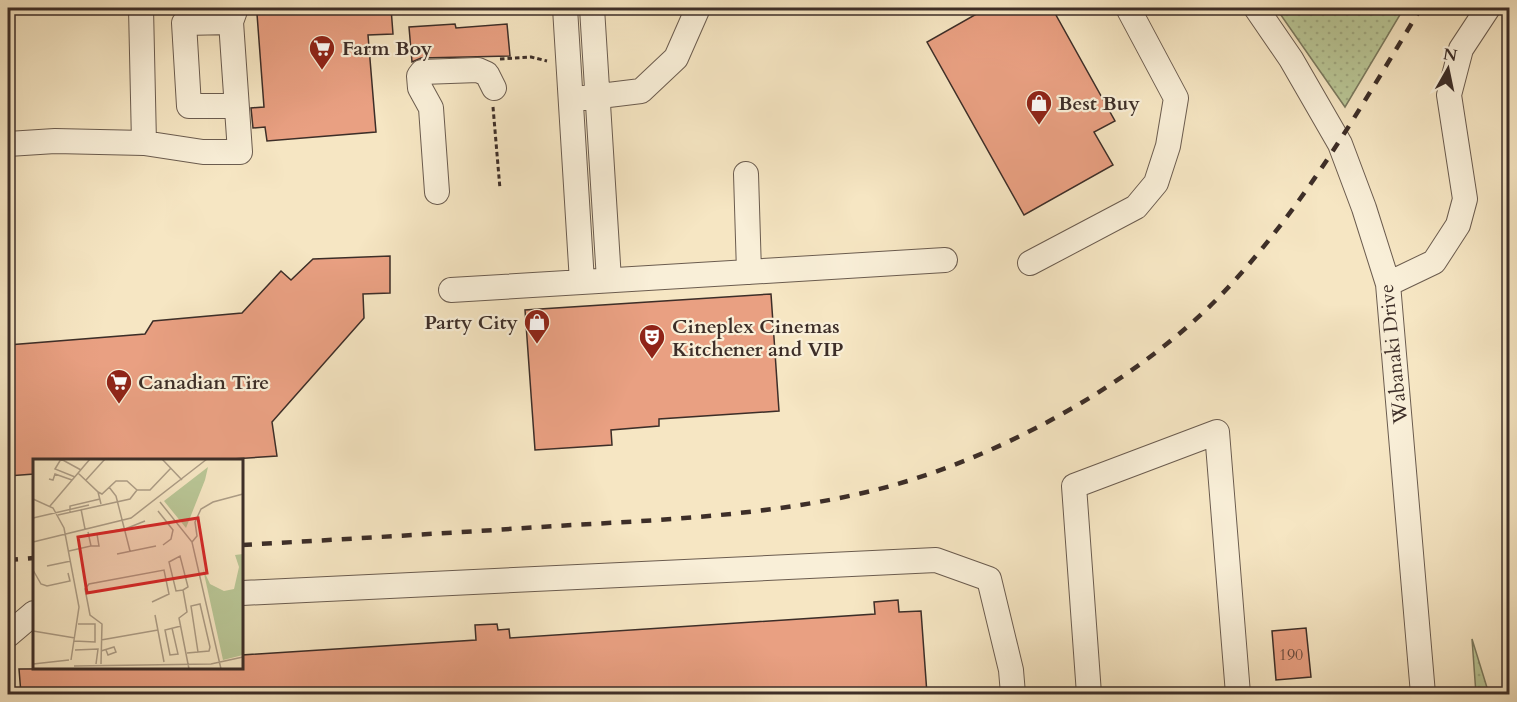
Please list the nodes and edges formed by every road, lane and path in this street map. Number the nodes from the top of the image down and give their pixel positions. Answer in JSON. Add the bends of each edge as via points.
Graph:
{"nodes":[{"id":1,"x":141,"y":8,"type":"edge"},
{"id":2,"x":565,"y":8,"type":"edge"},
{"id":3,"x":592,"y":8,"type":"edge"},
{"id":4,"x":698,"y":8,"type":"edge"},
{"id":5,"x":1128,"y":8,"type":"edge"},
{"id":6,"x":1256,"y":8,"type":"edge"},
{"id":7,"x":1488,"y":8,"type":"edge"},
{"id":8,"x":233,"y":15,"type":"edge"},
{"id":9,"x":494,"y":88,"type":"dead end"},
{"id":10,"x":597,"y":97,"type":"junction"},
{"id":11,"x":572,"y":98,"type":"junction"},
{"id":12,"x":236,"y":106,"type":"junction"},
{"id":13,"x":144,"y":143,"type":"junction"},
{"id":14,"x":8,"y":144,"type":"edge"},
{"id":15,"x":746,"y":174,"type":"dead end"},
{"id":16,"x":432,"y":192,"type":"dead end"},
{"id":17,"x":945,"y":260,"type":"dead end"},
{"id":18,"x":1030,"y":263,"type":"dead end"},
{"id":19,"x":749,"y":272,"type":"junction"},
{"id":20,"x":609,"y":280,"type":"junction"},
{"id":21,"x":582,"y":282,"type":"junction"},
{"id":22,"x":1388,"y":284,"type":"junction"},
{"id":23,"x":451,"y":290,"type":"dead end"},
{"id":24,"x":243,"y":593,"type":"edge"},
{"id":25,"x":33,"y":614,"type":"edge"},
{"id":26,"x":8,"y":635,"type":"edge"},
{"id":27,"x":1013,"y":694,"type":"edge"},
{"id":28,"x":1089,"y":694,"type":"edge"},
{"id":29,"x":1238,"y":694,"type":"edge"},
{"id":30,"x":1423,"y":694,"type":"edge"}],
"edges":[{"from":1,"to":13,"type":"street"},
{"from":2,"to":11,"type":"street"},
{"from":3,"to":10,"type":"street"},
{"from":4,"to":10,"type":"street","via":[[676,58],[641,91]]},
{"from":5,"to":18,"type":"street","via":[[1176,98],[1156,183],[1136,207]]},
{"from":6,"to":22,"type":"street","name":"Wabanaki Drive","via":[[1340,144]]},
{"from":7,"to":22,"type":"street","via":[[1461,49],[1449,95],[1465,199],[1458,225],[1434,262]]},
{"from":8,"to":12,"type":"street"},
{"from":8,"to":12,"type":"street","via":[[184,23],[189,106]]},
{"from":9,"to":16,"type":"street","via":[[487,74],[469,69],[422,72],[418,76],[431,108]]},
{"from":10,"to":11,"type":"street"},
{"from":10,"to":20,"type":"street"},
{"from":11,"to":21,"type":"street"},
{"from":12,"to":13,"type":"street","via":[[240,152],[203,152]]},
{"from":13,"to":14,"type":"street"},
{"from":15,"to":19,"type":"street"},
{"from":17,"to":19,"type":"street"},
{"from":19,"to":20,"type":"street"},
{"from":20,"to":21,"type":"street"},
{"from":21,"to":23,"type":"street"},
{"from":22,"to":30,"type":"street","name":"Wabanaki Drive"},
{"from":24,"to":27,"type":"street","via":[[936,560],[989,579]]},
{"from":25,"to":26,"type":"street"},
{"from":28,"to":29,"type":"street","via":[[1074,486],[1217,432]]}]}
